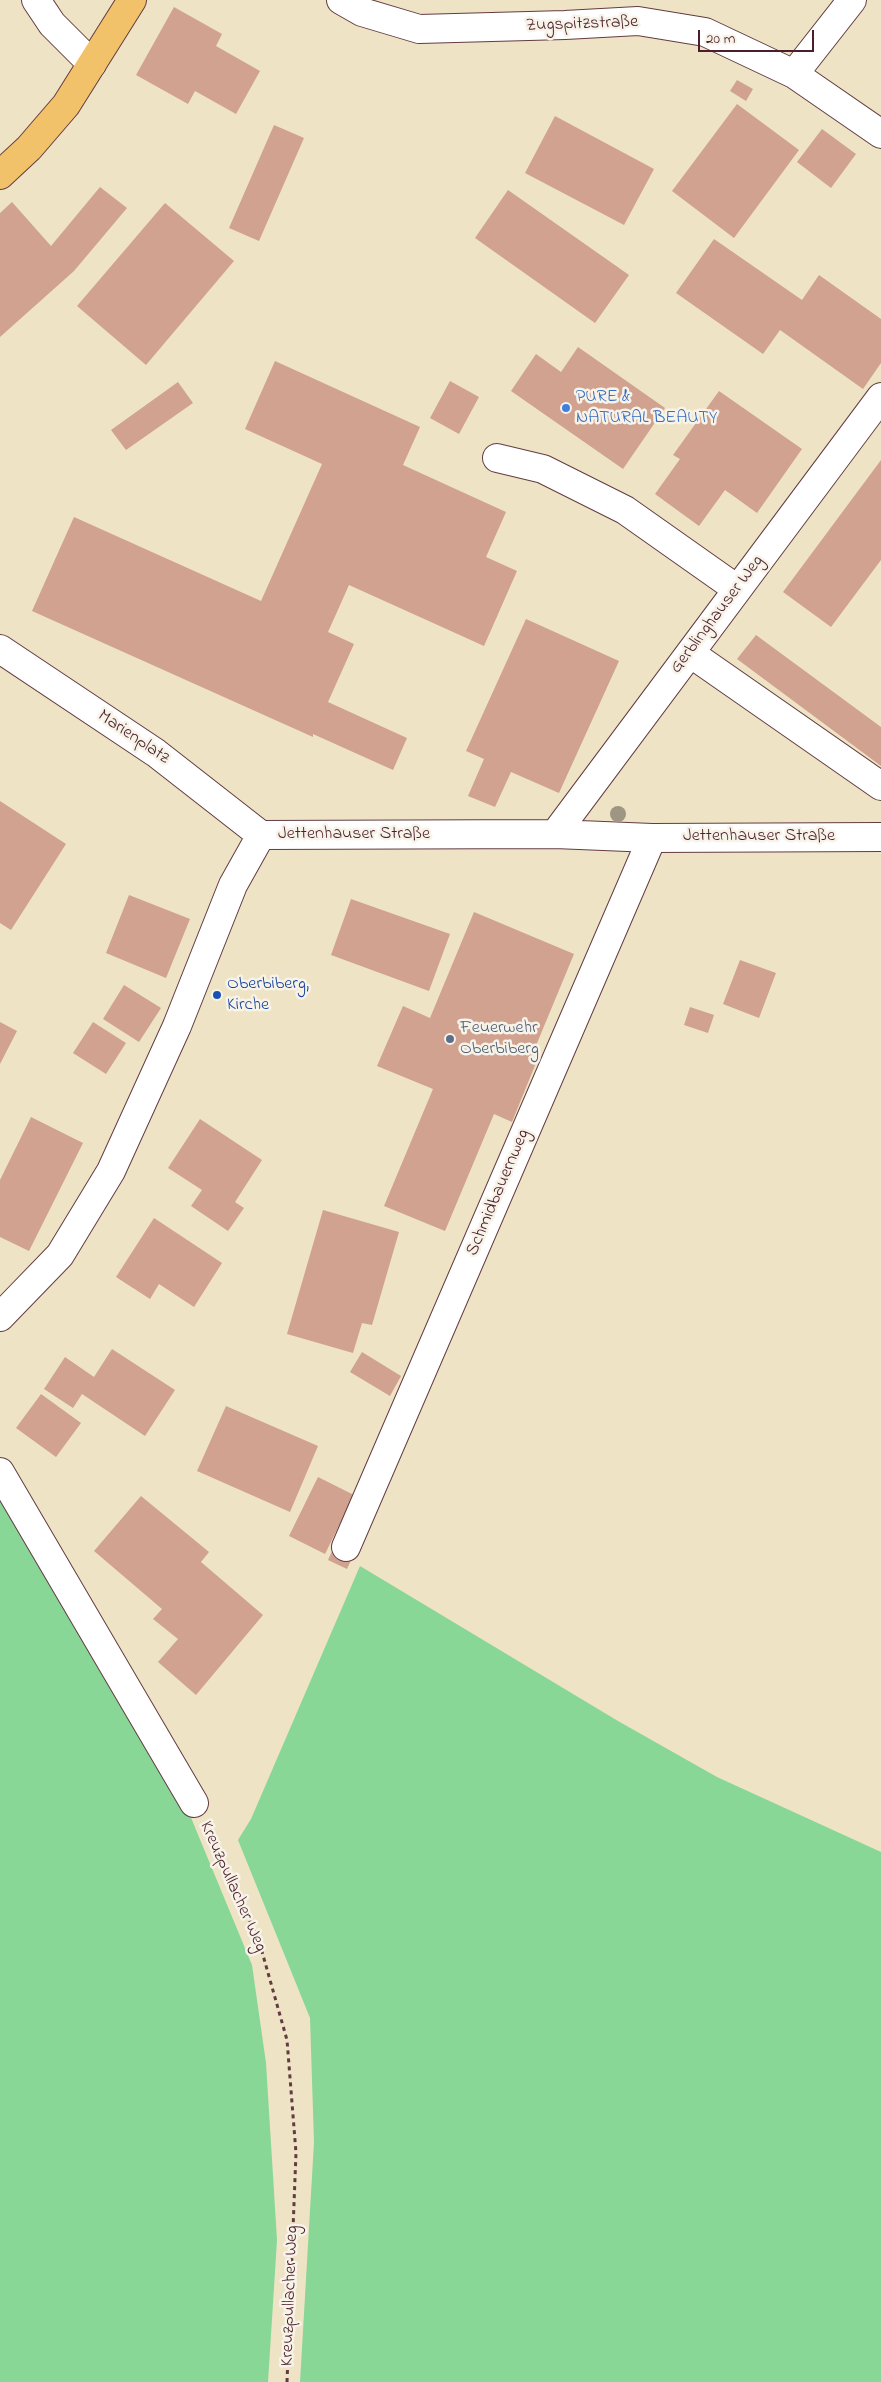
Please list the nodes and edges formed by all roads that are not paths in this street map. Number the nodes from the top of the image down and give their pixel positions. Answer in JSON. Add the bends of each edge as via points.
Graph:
{"nodes":[{"id":1,"x":36,"y":0,"type":"edge"},
{"id":2,"x":132,"y":0,"type":"edge"},
{"id":3,"x":852,"y":0,"type":"edge"},
{"id":4,"x":357,"y":4,"type":"edge"},
{"id":5,"x":92,"y":64,"type":"junction"},
{"id":6,"x":794,"y":74,"type":"junction"},
{"id":7,"x":881,"y":134,"type":"edge"},
{"id":8,"x":0,"y":175,"type":"edge"},
{"id":9,"x":881,"y":397,"type":"edge"},
{"id":10,"x":497,"y":458,"type":"dead end"},
{"id":11,"x":737,"y":590,"type":"junction"},
{"id":12,"x":0,"y":649,"type":"edge"},
{"id":13,"x":690,"y":653,"type":"junction"},
{"id":14,"x":881,"y":786,"type":"edge"},
{"id":15,"x":555,"y":834,"type":"junction"},
{"id":16,"x":260,"y":835,"type":"junction"},
{"id":17,"x":881,"y":837,"type":"edge"},
{"id":18,"x":652,"y":838,"type":"junction"},
{"id":19,"x":0,"y":1317,"type":"edge"},
{"id":20,"x":0,"y":1472,"type":"edge"},
{"id":21,"x":346,"y":1547,"type":"dead end"},
{"id":22,"x":194,"y":1803,"type":"road end"}],
"edges":[{"from":1,"to":5,"type":"street","via":[[52,24]]},
{"from":2,"to":5,"type":"main road"},
{"from":3,"to":6,"type":"street"},
{"from":4,"to":6,"type":"street","name":"Zugspitzstraße","via":[[419,29],[638,21],[705,32]]},
{"from":5,"to":8,"type":"main road","via":[[66,105],[29,148]]},
{"from":6,"to":7,"type":"street","name":"Zugspitzstraße"},
{"from":9,"to":11,"type":"street","name":"Gerblinghauser Weg"},
{"from":10,"to":11,"type":"street","via":[[543,469],[625,510]]},
{"from":11,"to":13,"type":"street","name":"Gerblinghauser Weg"},
{"from":12,"to":16,"type":"street","name":"Marienplatz","via":[[156,752]]},
{"from":13,"to":14,"type":"street"},
{"from":13,"to":15,"type":"street","name":"Gerblinghauser Weg"},
{"from":15,"to":16,"type":"street","name":"Jettenhauser Straße"},
{"from":15,"to":18,"type":"street","name":"Jettenhauser Straße"},
{"from":16,"to":19,"type":"street","name":"Jettenhauser Straße","via":[[233,885],[177,1026],[111,1172],[60,1254]]},
{"from":17,"to":18,"type":"street","name":"Jettenhauser Straße"},
{"from":18,"to":21,"type":"street","name":"Schmidbauernweg"},
{"from":20,"to":22,"type":"street","name":"Kreuzpullacher Weg"}]}
